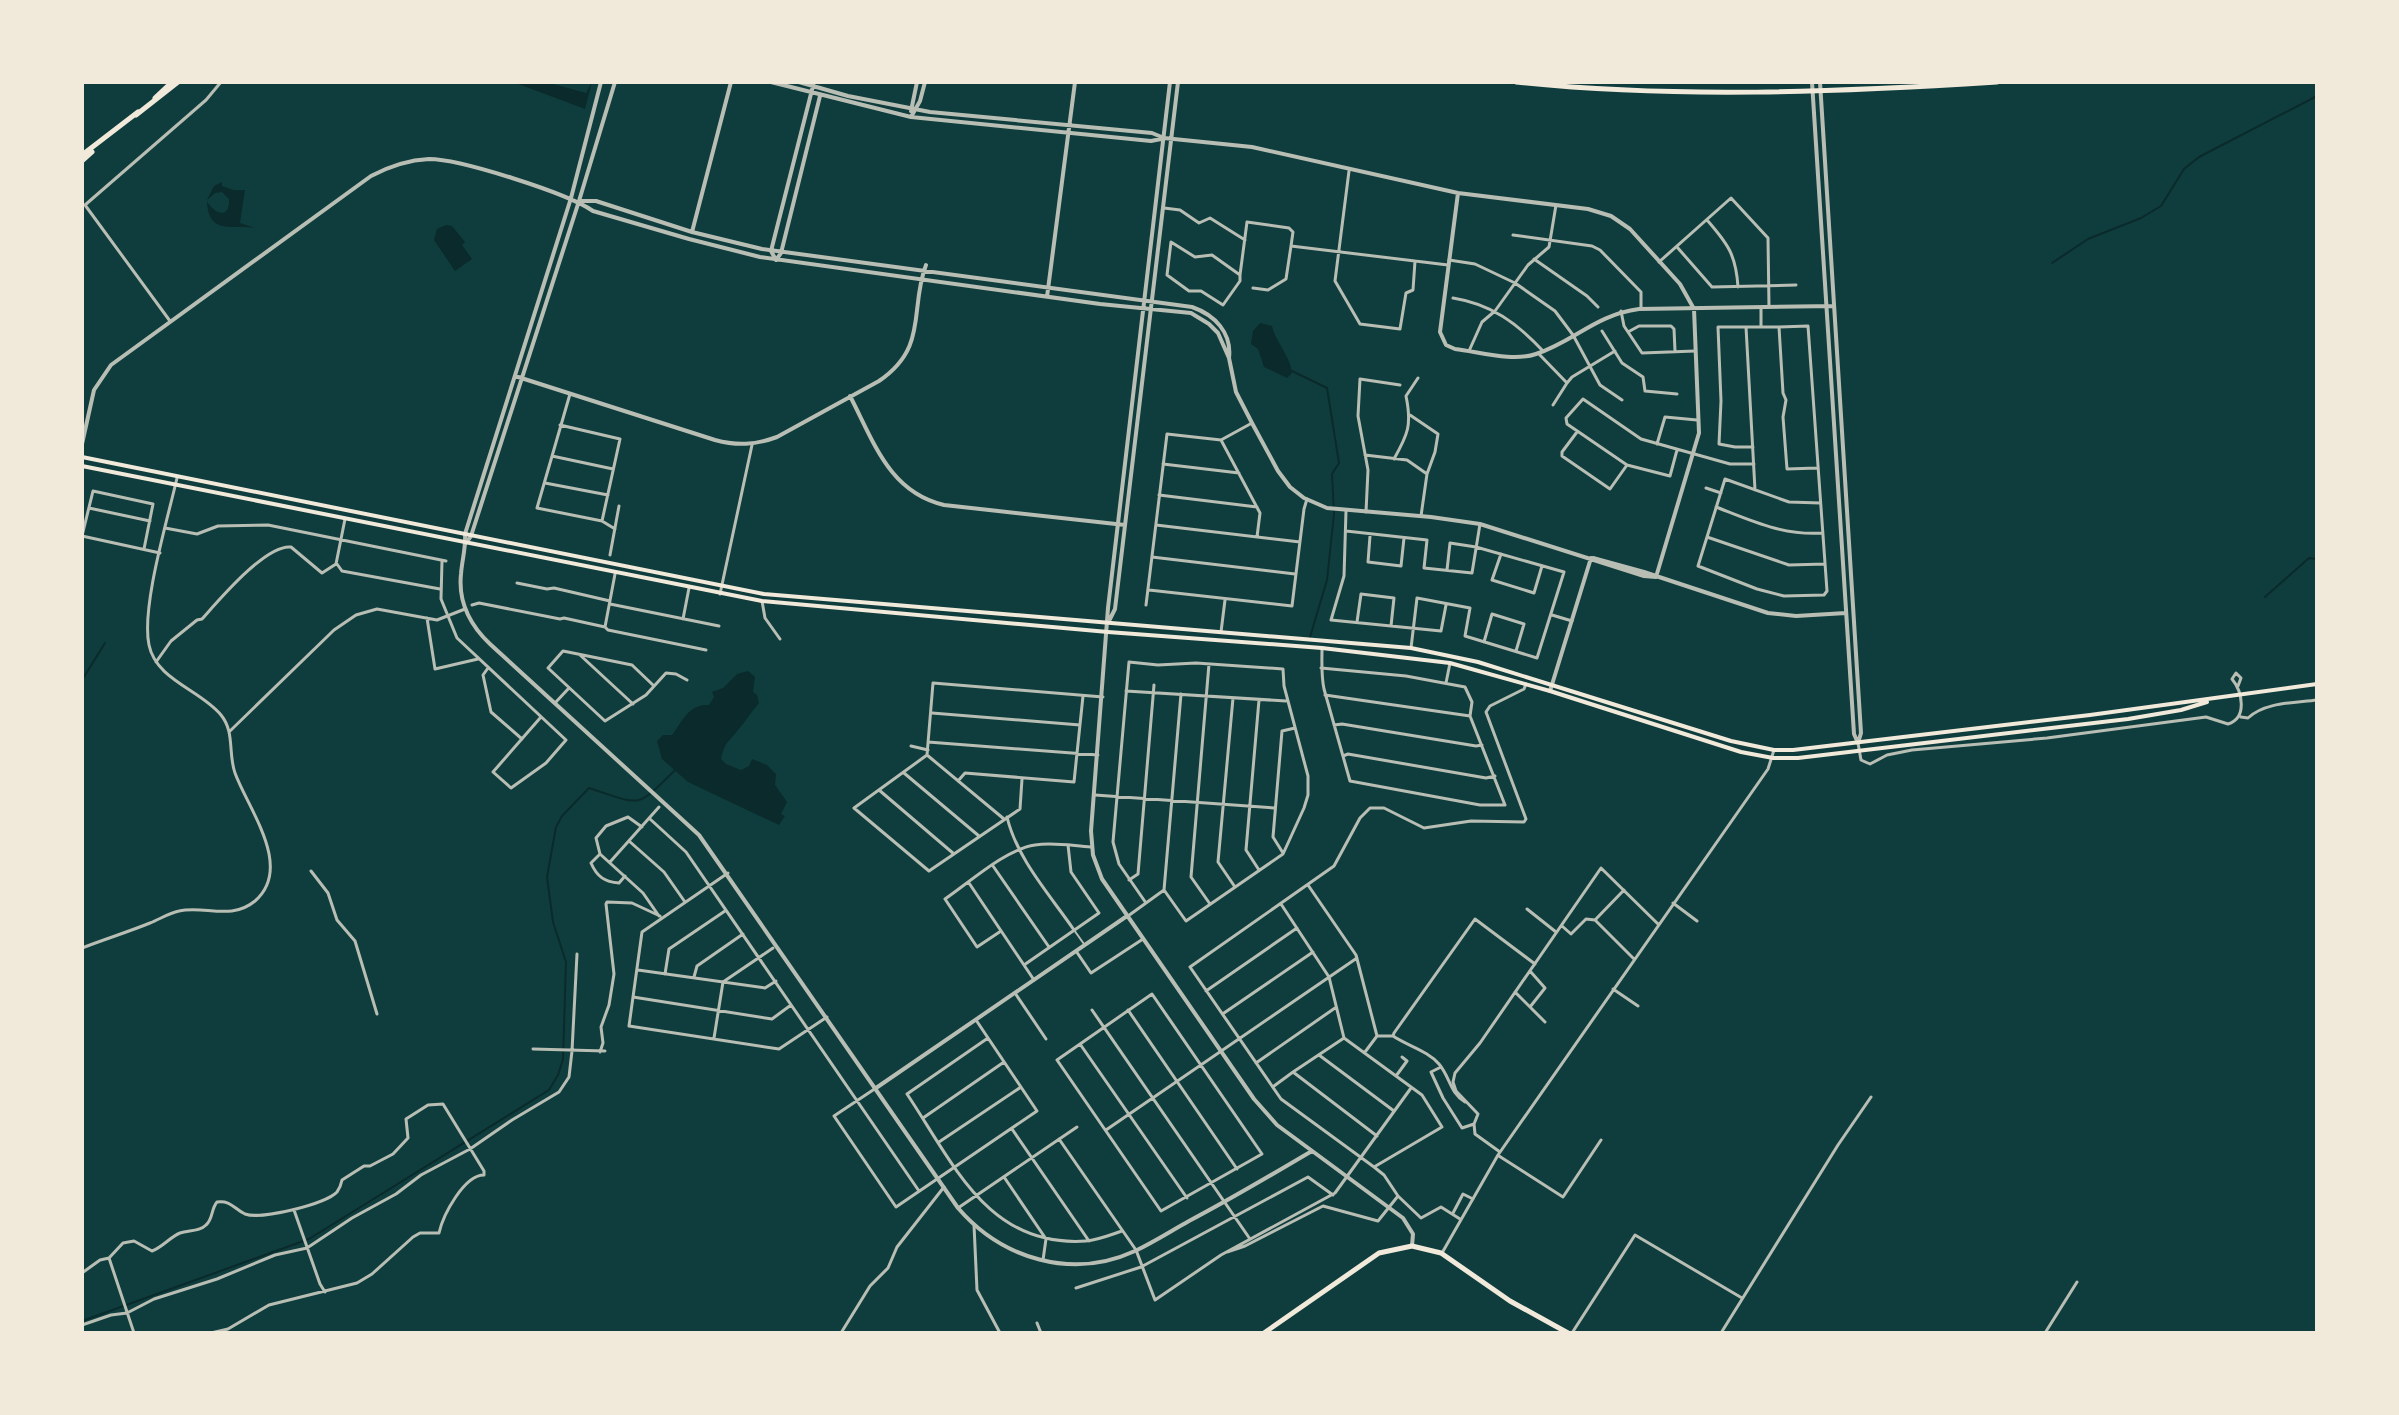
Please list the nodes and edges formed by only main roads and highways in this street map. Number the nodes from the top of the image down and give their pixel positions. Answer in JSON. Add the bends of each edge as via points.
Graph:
{"nodes":[{"id":1,"x":172,"y":82,"type":"edge"},
{"id":2,"x":178,"y":82,"type":"edge"},
{"id":3,"x":1516,"y":82,"type":"edge"},
{"id":4,"x":1997,"y":82,"type":"edge"},
{"id":5,"x":1816,"y":87,"type":"edge"},
{"id":6,"x":136,"y":115,"type":"junction"},
{"id":7,"x":82,"y":158,"type":"edge"},
{"id":8,"x":82,"y":457,"type":"edge"},
{"id":9,"x":82,"y":466,"type":"edge"},
{"id":10,"x":2317,"y":684,"type":"edge"},
{"id":11,"x":2217,"y":698,"type":"junction"},
{"id":12,"x":1264,"y":1333,"type":"edge"},
{"id":13,"x":1570,"y":1333,"type":"edge"}],
"edges":[{"from":1,"to":6,"type":"main road"},
{"from":2,"to":6,"type":"main road"},
{"from":3,"to":5,"type":"main road","via":[[1614,90]]},
{"from":4,"to":5,"type":"main road"},
{"from":6,"to":7,"type":"main road"},
{"from":8,"to":11,"type":"main road","via":[[764,594],[1411,648],[1478,662],[1774,750]]},
{"from":9,"to":11,"type":"main road","via":[[762,601],[1450,663],[1773,758],[2148,716]]},
{"from":10,"to":11,"type":"main road"},
{"from":12,"to":13,"type":"main road","via":[[1372,1258],[1412,1246],[1441,1253],[1510,1301]]}]}
